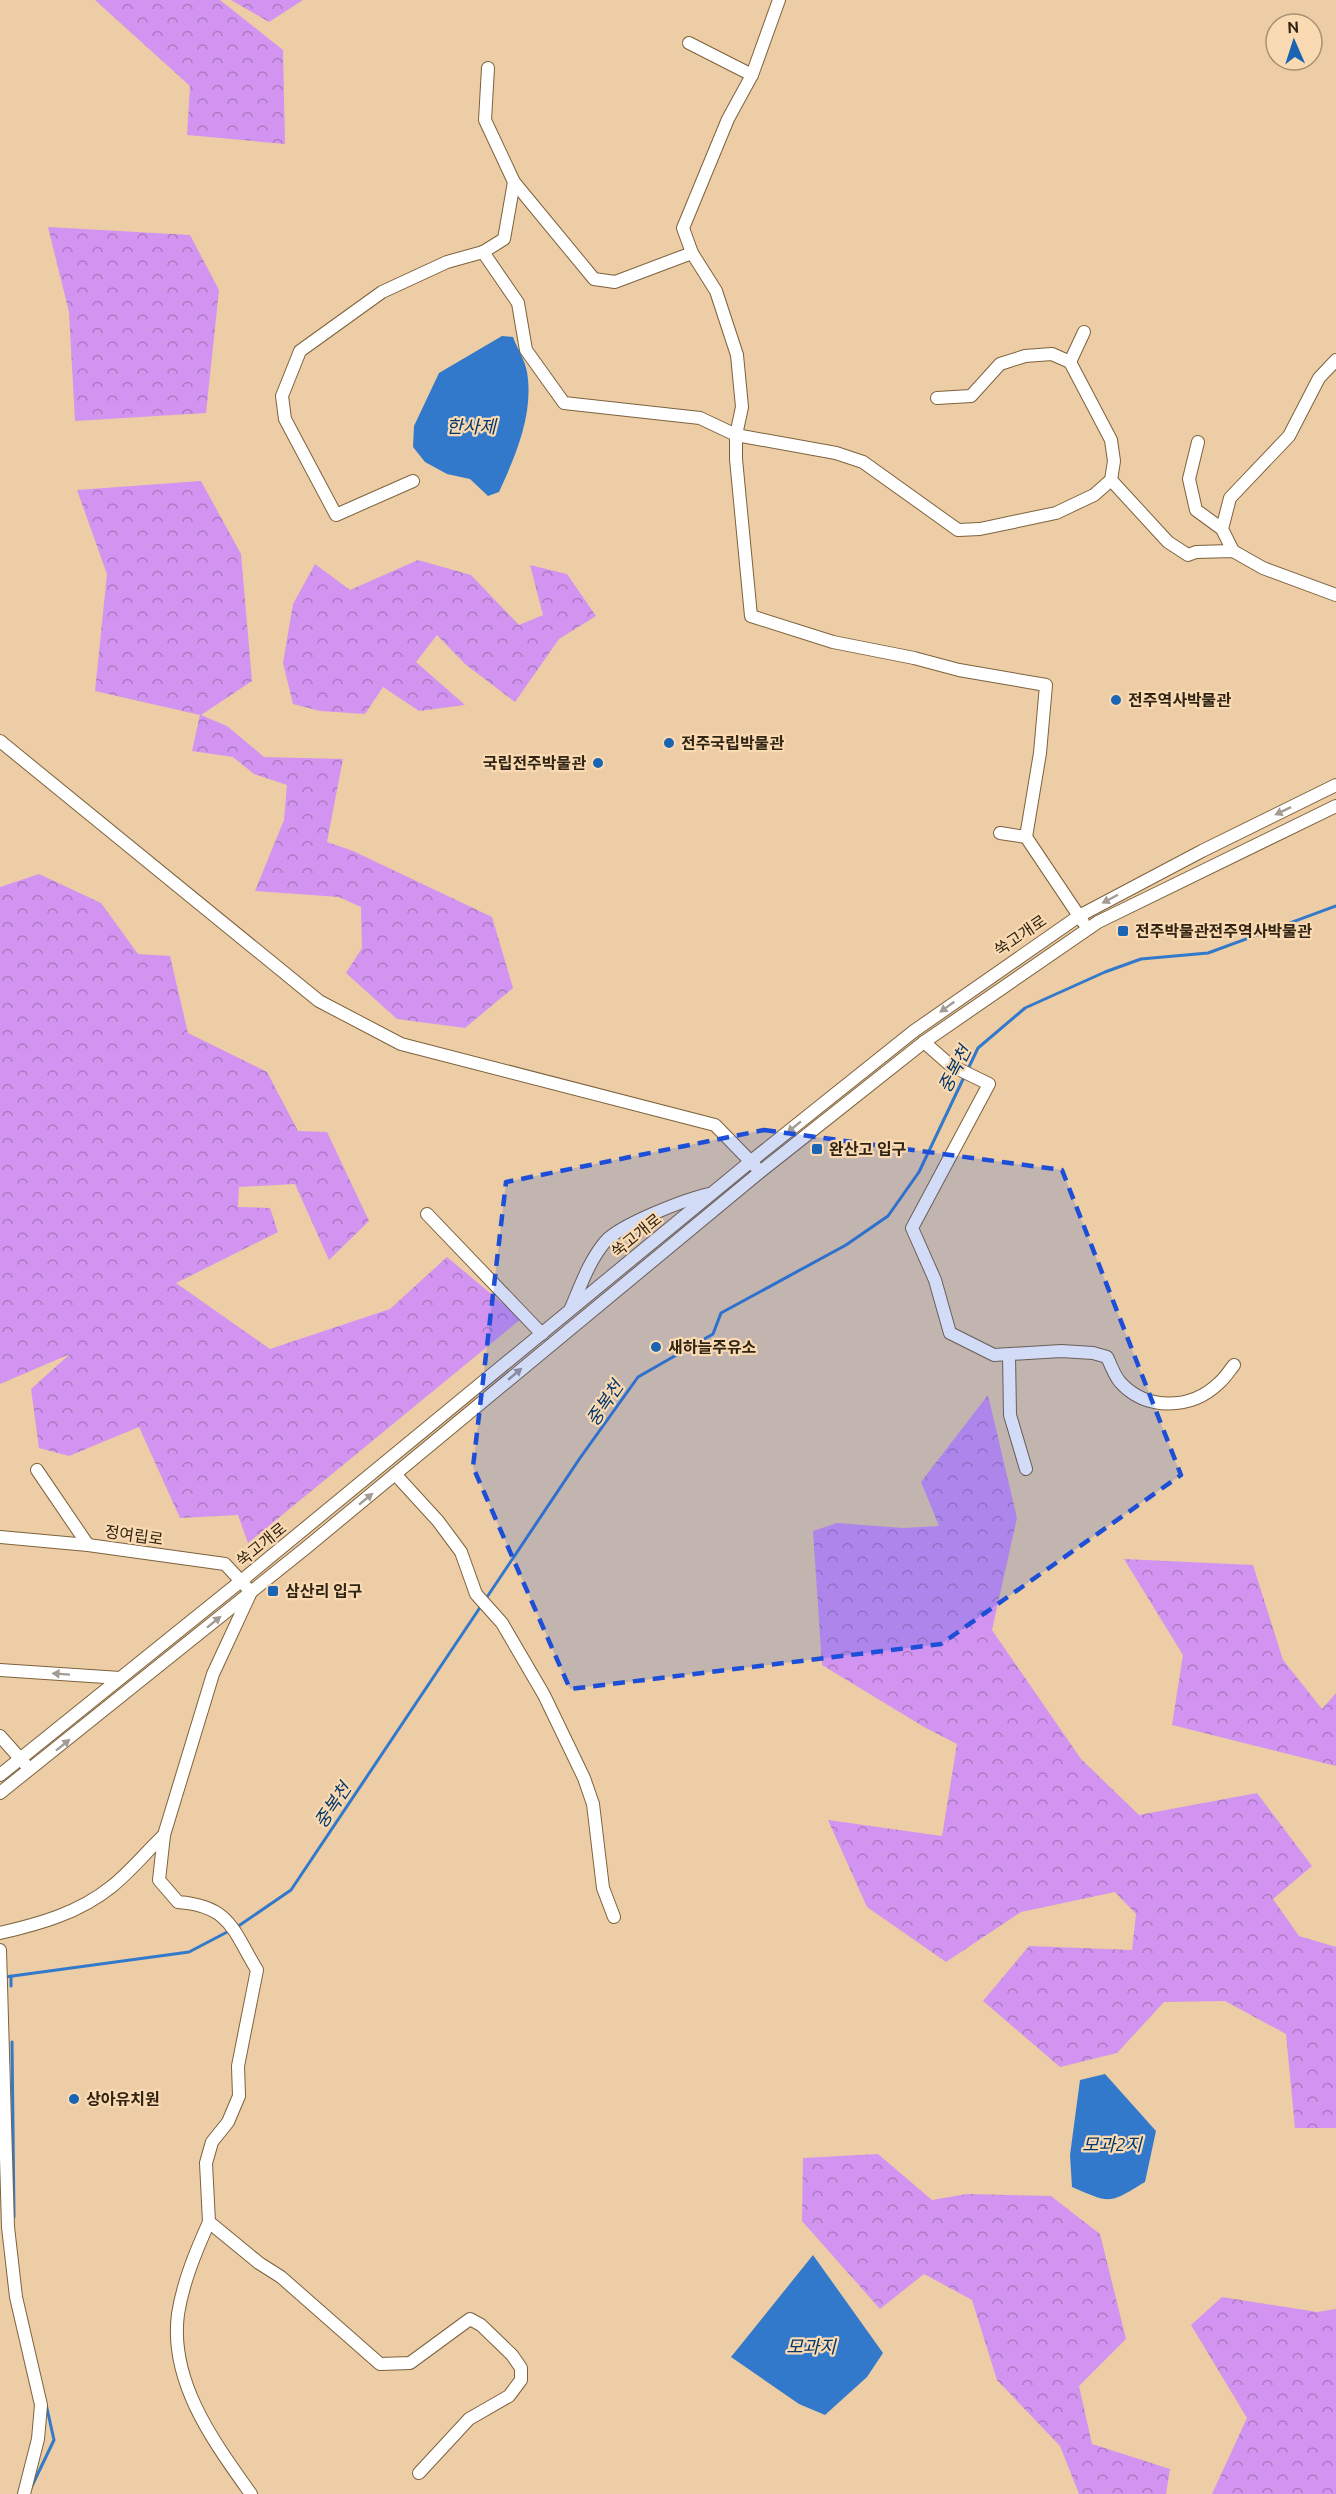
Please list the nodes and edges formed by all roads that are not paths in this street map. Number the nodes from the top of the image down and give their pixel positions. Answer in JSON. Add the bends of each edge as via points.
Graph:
{"nodes":[{"id":1,"x":779,"y":0,"type":"edge"},
{"id":2,"x":689,"y":43,"type":"dead end"},
{"id":3,"x":488,"y":68,"type":"dead end"},
{"id":4,"x":752,"y":75,"type":"junction"},
{"id":5,"x":514,"y":182,"type":"junction"},
{"id":6,"x":483,"y":252,"type":"junction"},
{"id":7,"x":692,"y":253,"type":"junction"},
{"id":8,"x":1084,"y":332,"type":"dead end"},
{"id":9,"x":1336,"y":360,"type":"edge"},
{"id":10,"x":1070,"y":362,"type":"junction"},
{"id":11,"x":937,"y":398,"type":"dead end"},
{"id":12,"x":736,"y":435,"type":"junction"},
{"id":13,"x":1198,"y":442,"type":"dead end"},
{"id":14,"x":1111,"y":480,"type":"junction"},
{"id":15,"x":413,"y":481,"type":"dead end"},
{"id":16,"x":1222,"y":529,"type":"junction"},
{"id":17,"x":1233,"y":552,"type":"junction"},
{"id":18,"x":1336,"y":595,"type":"edge"},
{"id":19,"x":0,"y":741,"type":"edge"},
{"id":20,"x":1336,"y":785,"type":"edge"},
{"id":21,"x":1336,"y":806,"type":"edge"},
{"id":22,"x":1000,"y":833,"type":"dead end"},
{"id":23,"x":1026,"y":837,"type":"junction"},
{"id":24,"x":1079,"y":916,"type":"junction"},
{"id":25,"x":1087,"y":930,"type":"junction"},
{"id":26,"x":924,"y":1042,"type":"junction"},
{"id":27,"x":750,"y":1162,"type":"junction"},
{"id":28,"x":760,"y":1172,"type":"junction"},
{"id":29,"x":713,"y":1193,"type":"junction"},
{"id":30,"x":427,"y":1214,"type":"dead end"},
{"id":31,"x":571,"y":1309,"type":"junction"},
{"id":32,"x":542,"y":1334,"type":"junction"},
{"id":33,"x":1010,"y":1355,"type":"junction"},
{"id":34,"x":1234,"y":1365,"type":"dead end"},
{"id":35,"x":1026,"y":1469,"type":"dead end"},
{"id":36,"x":37,"y":1470,"type":"dead end"},
{"id":37,"x":395,"y":1474,"type":"junction"},
{"id":38,"x":0,"y":1537,"type":"edge"},
{"id":39,"x":88,"y":1545,"type":"junction"},
{"id":40,"x":241,"y":1581,"type":"junction"},
{"id":41,"x":251,"y":1592,"type":"junction"},
{"id":42,"x":0,"y":1670,"type":"edge"},
{"id":43,"x":120,"y":1678,"type":"junction"},
{"id":44,"x":0,"y":1736,"type":"edge"},
{"id":45,"x":20,"y":1760,"type":"junction"},
{"id":46,"x":30,"y":1771,"type":"junction"},
{"id":47,"x":0,"y":1775,"type":"edge"},
{"id":48,"x":0,"y":1793,"type":"edge"},
{"id":49,"x":164,"y":1835,"type":"junction"},
{"id":50,"x":614,"y":1917,"type":"dead end"},
{"id":51,"x":0,"y":1933,"type":"edge"},
{"id":52,"x":0,"y":1950,"type":"edge"},
{"id":53,"x":0,"y":1967,"type":"edge"},
{"id":54,"x":209,"y":2222,"type":"junction"},
{"id":55,"x":419,"y":2473,"type":"dead end"},
{"id":56,"x":24,"y":2494,"type":"edge"},
{"id":57,"x":251,"y":2494,"type":"edge"}],
"edges":[{"from":1,"to":4,"type":"street"},
{"from":2,"to":4,"type":"street"},
{"from":3,"to":5,"type":"street","via":[[485,120]]},
{"from":4,"to":7,"type":"street","via":[[728,119],[683,228]]},
{"from":5,"to":6,"type":"street","via":[[504,239]]},
{"from":5,"to":7,"type":"street","via":[[594,279],[615,282]]},
{"from":6,"to":12,"type":"street","via":[[518,303],[526,350],[564,404],[700,418]]},
{"from":6,"to":15,"type":"street","via":[[447,262],[382,292],[345,318],[300,351],[282,396],[285,419],[336,515]]},
{"from":7,"to":12,"type":"street","via":[[716,291],[737,355],[742,407]]},
{"from":8,"to":10,"type":"street"},
{"from":9,"to":16,"type":"street","via":[[1319,378],[1289,436],[1230,498]]},
{"from":10,"to":11,"type":"street","via":[[1052,354],[1025,356],[1000,364],[970,396]]},
{"from":10,"to":14,"type":"street","via":[[1111,440]]},
{"from":12,"to":14,"type":"street","via":[[836,453],[863,462],[958,530],[1056,513],[1094,495]]},
{"from":12,"to":23,"type":"street","via":[[751,616],[833,642],[1046,685]]},
{"from":13,"to":16,"type":"street","via":[[1189,479],[1193,500],[1196,510]]},
{"from":14,"to":17,"type":"street","via":[[1168,542],[1188,555]]},
{"from":16,"to":17,"type":"street"},
{"from":17,"to":18,"type":"street","via":[[1263,568]]},
{"from":19,"to":27,"type":"street","via":[[320,1001],[401,1044],[715,1125]]},
{"from":20,"to":24,"type":"street","name":"쑥고개로","one_way":true},
{"from":21,"to":25,"type":"street","name":"쑥고개로"},
{"from":22,"to":23,"type":"street"},
{"from":23,"to":24,"type":"street"},
{"from":24,"to":25,"type":"street"},
{"from":24,"to":27,"type":"street","name":"쑥고개로","one_way":true,"via":[[914,1031]]},
{"from":25,"to":26,"type":"street","name":"쑥고개로"},
{"from":26,"to":28,"type":"street","name":"쑥고개로"},
{"from":26,"to":33,"type":"street","via":[[950,1065],[989,1084],[912,1228],[935,1280],[950,1333],[994,1355]]},
{"from":27,"to":28,"type":"street"},
{"from":27,"to":29,"type":"street","name":"쑥고개로"},
{"from":37,"to":28,"type":"street","name":"쑥고개로","one_way":true},
{"from":29,"to":31,"type":"street","name":"쑥고개로"},
{"from":29,"to":31,"type":"street","via":[[639,1220],[606,1240]]},
{"from":30,"to":32,"type":"street"},
{"from":31,"to":32,"type":"street","name":"쑥고개로"},
{"from":32,"to":40,"type":"street","name":"쑥고개로"},
{"from":33,"to":34,"type":"street","via":[[1060,1351],[1107,1357],[1118,1380],[1138,1398],[1167,1405],[1191,1401],[1218,1384]]},
{"from":33,"to":35,"type":"street","via":[[1010,1415]]},
{"from":36,"to":39,"type":"street"},
{"from":41,"to":37,"type":"street","name":"쑥고개로","one_way":true},
{"from":37,"to":50,"type":"street","via":[[461,1552],[476,1594],[502,1623],[544,1695],[593,1804],[603,1888]]},
{"from":38,"to":39,"type":"street","name":"정여립로"},
{"from":39,"to":40,"type":"street","name":"정여립로","via":[[225,1564]]},
{"from":40,"to":41,"type":"street","name":"정여립로"},
{"from":40,"to":43,"type":"street","name":"쑥고개로"},
{"from":46,"to":41,"type":"street","name":"쑥고개로","one_way":true},
{"from":41,"to":49,"type":"street","via":[[213,1674]]},
{"from":43,"to":42,"type":"street","one_way":true},
{"from":43,"to":45,"type":"street","name":"쑥고개로"},
{"from":44,"to":45,"type":"street"},
{"from":45,"to":46,"type":"street"},
{"from":45,"to":47,"type":"street","name":"쑥고개로"},
{"from":46,"to":48,"type":"street","name":"쑥고개로"},
{"from":49,"to":51,"type":"street","via":[[111,1887],[80,1908],[40,1924]]},
{"from":49,"to":54,"type":"street","via":[[159,1880],[178,1902],[200,1904],[223,1916],[257,1970],[238,2066],[239,2096],[228,2122],[212,2142],[206,2163]]},
{"from":52,"to":53,"type":"street"},
{"from":53,"to":56,"type":"street","via":[[9,2239],[15,2297],[41,2405],[38,2439]]},
{"from":54,"to":55,"type":"street","via":[[281,2277],[380,2364],[410,2363],[470,2319],[512,2355],[520,2368],[520,2380],[509,2396],[469,2419]]},
{"from":54,"to":57,"type":"street","via":[[183,2290],[177,2334],[180,2356],[194,2408]]}]}
